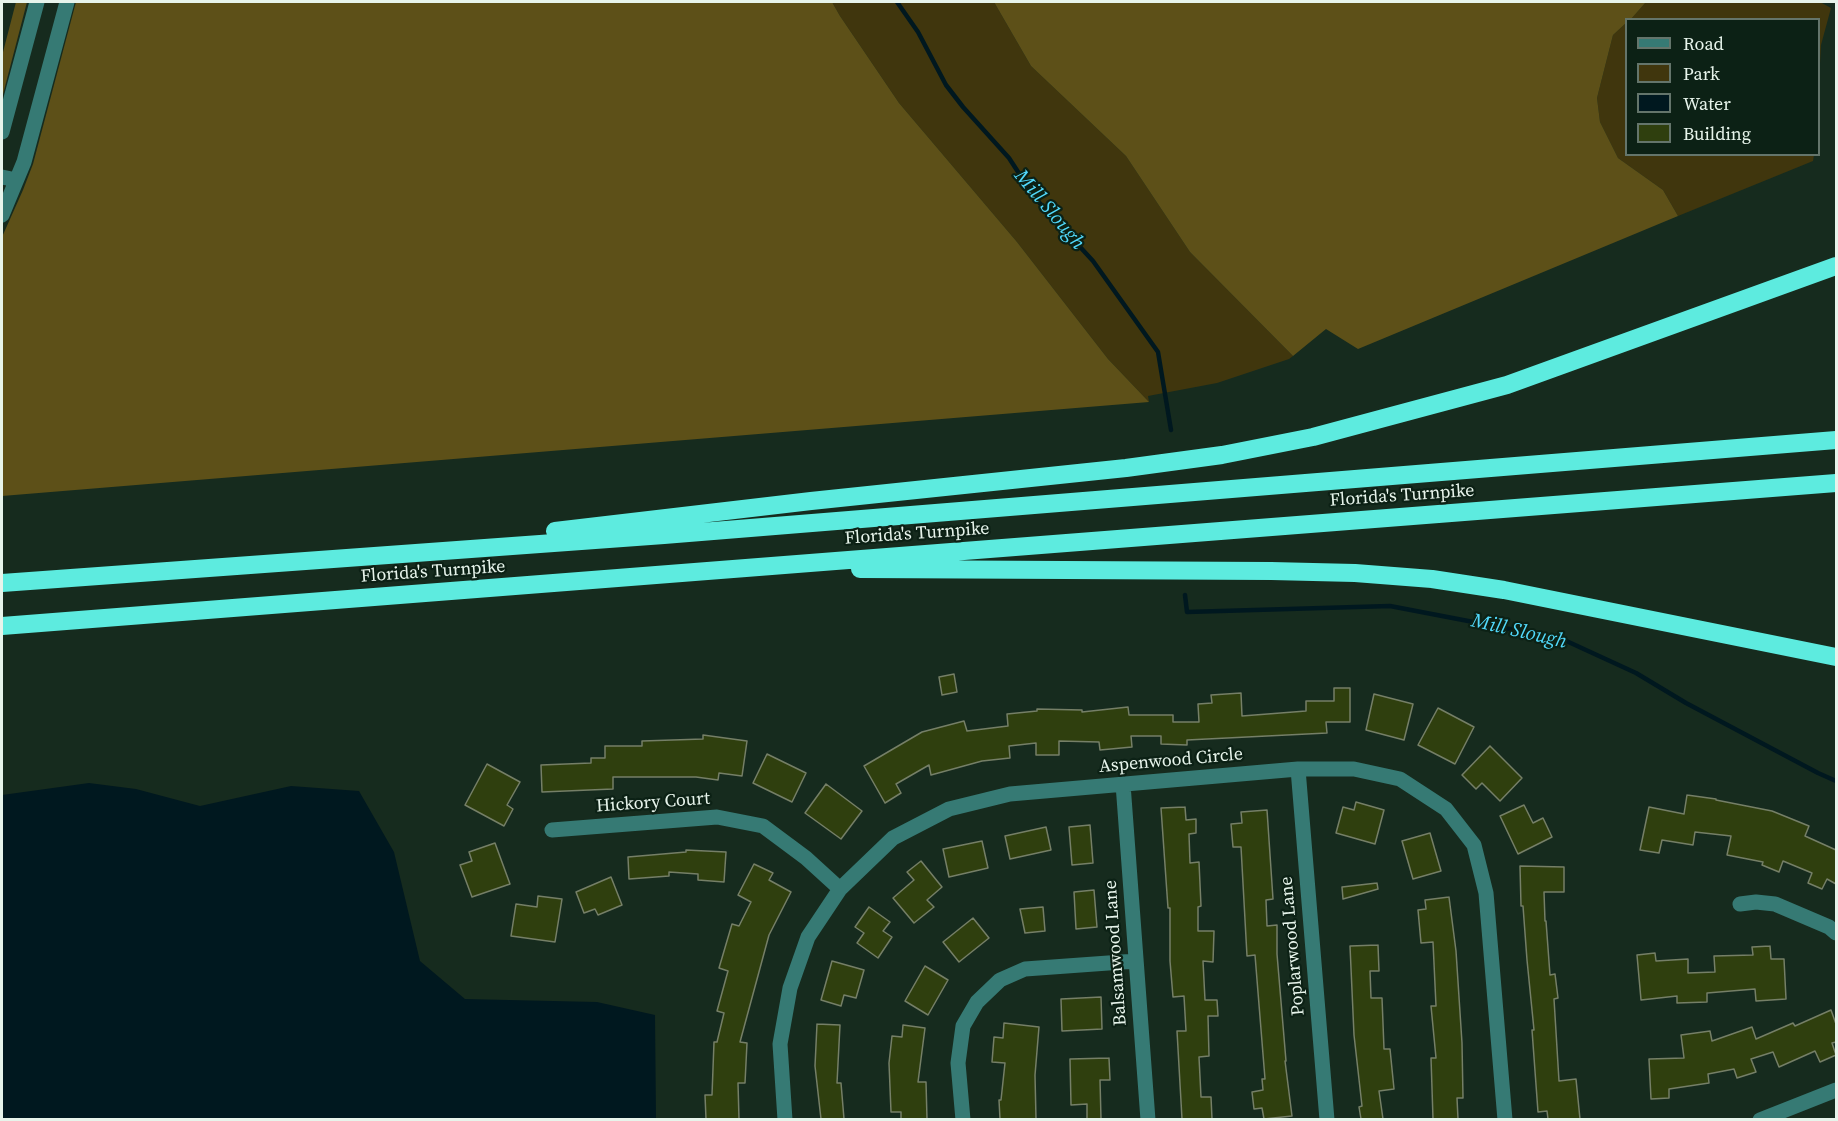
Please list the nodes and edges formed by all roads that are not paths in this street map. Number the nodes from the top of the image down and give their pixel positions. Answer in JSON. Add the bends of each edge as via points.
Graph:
{"nodes":[{"id":1,"x":37,"y":2,"type":"edge"},
{"id":2,"x":67,"y":2,"type":"edge"},
{"id":3,"x":2,"y":132,"type":"edge"},
{"id":4,"x":9,"y":179,"type":"edge"},
{"id":5,"x":2,"y":215,"type":"edge"},
{"id":6,"x":1836,"y":266,"type":"edge"},
{"id":7,"x":1836,"y":440,"type":"edge"},
{"id":8,"x":1836,"y":483,"type":"edge"},
{"id":9,"x":294,"y":561,"type":"junction"},
{"id":10,"x":784,"y":566,"type":"junction"},
{"id":11,"x":2,"y":583,"type":"edge"},
{"id":12,"x":2,"y":626,"type":"edge"},
{"id":13,"x":1836,"y":657,"type":"edge"},
{"id":14,"x":1298,"y":770,"type":"junction"},
{"id":15,"x":1123,"y":784,"type":"junction"},
{"id":16,"x":552,"y":830,"type":"dead end"},
{"id":17,"x":840,"y":889,"type":"junction"},
{"id":18,"x":1740,"y":904,"type":"dead end"},
{"id":19,"x":1836,"y":933,"type":"edge"},
{"id":20,"x":1136,"y":961,"type":"junction"},
{"id":21,"x":1836,"y":1090,"type":"edge"},
{"id":22,"x":785,"y":1119,"type":"edge"},
{"id":23,"x":963,"y":1119,"type":"edge"},
{"id":24,"x":1148,"y":1119,"type":"edge"},
{"id":25,"x":1327,"y":1119,"type":"edge"},
{"id":26,"x":1505,"y":1119,"type":"edge"},
{"id":27,"x":1760,"y":1119,"type":"edge"}],
"edges":[{"from":1,"to":3,"type":"street"},
{"from":2,"to":4,"type":"street","via":[[24,162]]},
{"from":4,"to":5,"type":"street"},
{"from":6,"to":9,"type":"highway","via":[[1507,386],[1313,437],[1222,455]]},
{"from":7,"to":9,"type":"highway","name":"Florida's Turnpike"},
{"from":8,"to":10,"type":"highway","name":"Florida's Turnpike"},
{"from":9,"to":11,"type":"highway","name":"Florida's Turnpike"},
{"from":10,"to":12,"type":"highway","name":"Florida's Turnpike"},
{"from":10,"to":13,"type":"highway","via":[[888,571],[1271,571],[1432,579]]},
{"from":14,"to":15,"type":"street","name":"Aspenwood Circle"},
{"from":14,"to":25,"type":"street","name":"Poplarwood Lane"},
{"from":14,"to":26,"type":"street","name":"Aspenwood Circle","via":[[1354,769],[1400,779],[1446,809],[1474,845],[1486,893]]},
{"from":15,"to":17,"type":"street","name":"Aspenwood Circle","via":[[1010,794],[949,809],[893,838]]},
{"from":15,"to":20,"type":"street","name":"Balsamwood Lane"},
{"from":16,"to":17,"type":"street","name":"Hickory Court","via":[[717,817],[763,825]]},
{"from":17,"to":22,"type":"street","name":"Aspenwood Circle","via":[[808,937],[790,988],[780,1044]]},
{"from":18,"to":19,"type":"street","via":[[1775,904]]},
{"from":20,"to":23,"type":"street","via":[[1025,969],[1000,980],[977,1002],[963,1026],[958,1063]]},
{"from":20,"to":24,"type":"street","name":"Balsamwood Lane"},
{"from":21,"to":27,"type":"street"}]}
